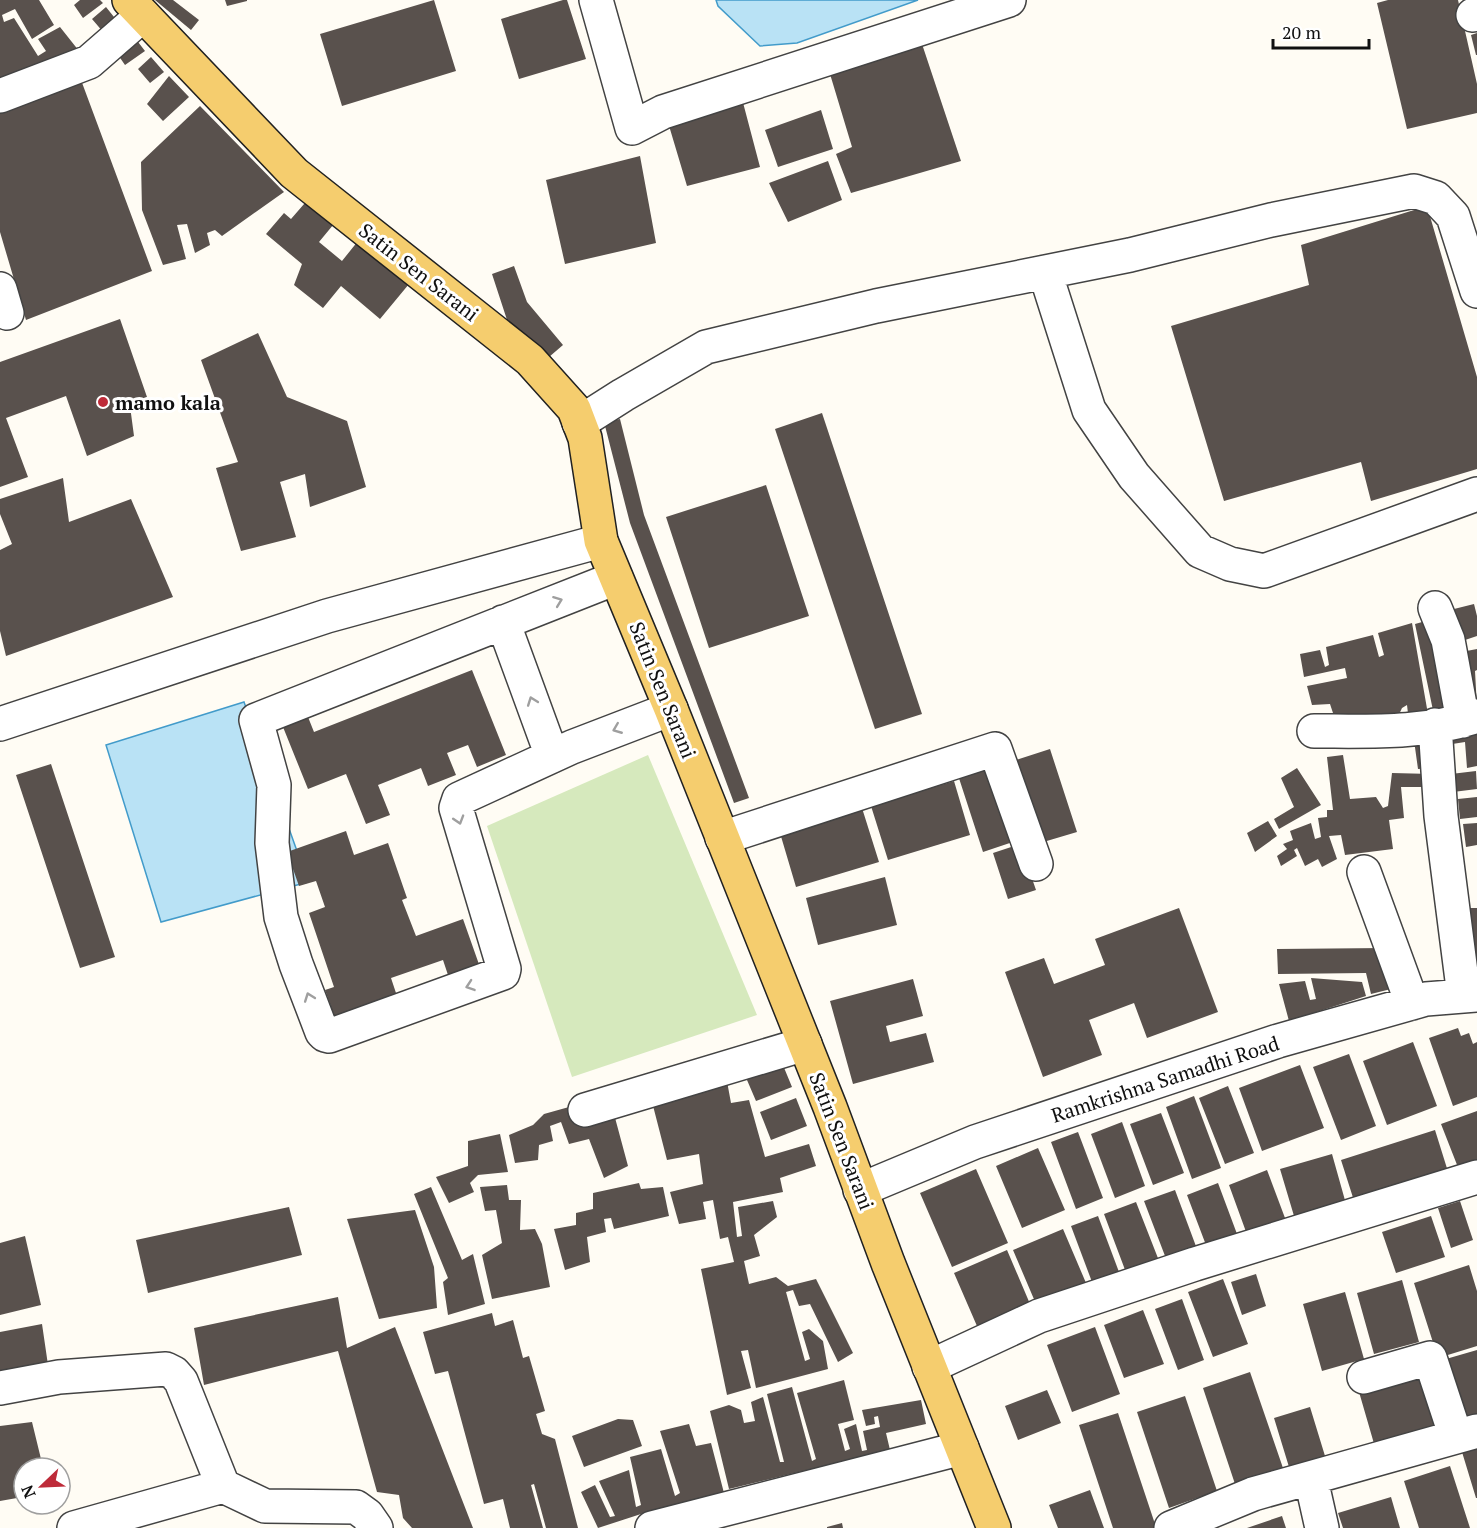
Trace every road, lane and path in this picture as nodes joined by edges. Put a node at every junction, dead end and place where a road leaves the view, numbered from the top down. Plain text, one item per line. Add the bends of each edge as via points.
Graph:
1 (596, 0) edge
2 (1009, 0) edge
3 (136, 8) edge
4 (0, 96) edge
5 (1045, 272) junction
6 (1477, 291) edge
7 (579, 423) junction
8 (1477, 494) edge
9 (601, 541) junction
10 (616, 578) junction
11 (1435, 608) dead end
12 (503, 622) junction
13 (671, 709) junction
14 (1458, 721) edge
15 (0, 724) edge
16 (1314, 731) dead end
17 (552, 756) junction
18 (722, 838) junction
19 (1036, 864) dead end
20 (1364, 872) dead end
21 (1470, 995) edge
22 (1412, 1003) junction
23 (805, 1044) junction
24 (585, 1110) dead end
25 (1477, 1177) edge
26 (861, 1190) junction
27 (929, 1367) junction
28 (1364, 1377) dead end
29 (0, 1388) edge
30 (1466, 1434) edge
31 (962, 1448) junction
32 (1311, 1479) junction
33 (223, 1486) junction
34 (74, 1528) edge
35 (376, 1528) edge
36 (652, 1528) edge
37 (994, 1528) edge
38 (1171, 1528) edge
39 (1322, 1528) edge

1 - 2 street via 632,128 663,112
3 - 4 street via 89,62
3 - 7 main road, Satin Sen Sarani via 294,173 530,360 574,409
5 - 6 street via 1414,191 1436,198 1453,216
5 - 7 street via 876,306 706,347
5 - 8 street via 1089,410 1134,476 1200,551 1230,564 1264,571
7 - 9 main road, Satin Sen Sarani via 585,438
9 - 10 main road, Satin Sen Sarani
9 - 15 street via 327,616
12 -> 10 street
10 - 13 main road, Satin Sen Sarani
11 - 14 street via 1448,640
17 -> 12 street
17 -> 12 street via 457,802 503,974 325,1035 281,917 272,843 274,785 256,720
13 -> 17 street
13 - 18 main road, Satin Sen Sarani
14 - 16 street via 1398,731
14 - 21 street via 1442,816
18 - 19 street via 994,749
18 - 23 main road, Satin Sen Sarani
20 - 22 street
21 - 22 street, Ramkrishna Samadhi Road
22 - 26 street, Ramkrishna Samadhi Road via 1278,1041 975,1142
23 - 24 street
23 - 26 main road, Satin Sen Sarani
25 - 27 street via 1039,1316
26 - 27 main road, Satin Sen Sarani
27 - 31 main road, Satin Sen Sarani
28 - 30 street via 1430,1358
29 - 33 street via 58,1377 166,1369 181,1381
30 - 32 street
31 - 36 street
31 - 37 main road, Satin Sen Sarani
32 - 38 street via 1253,1494
32 - 39 street
33 - 34 street
33 - 35 street via 265,1506 356,1507 368,1515

